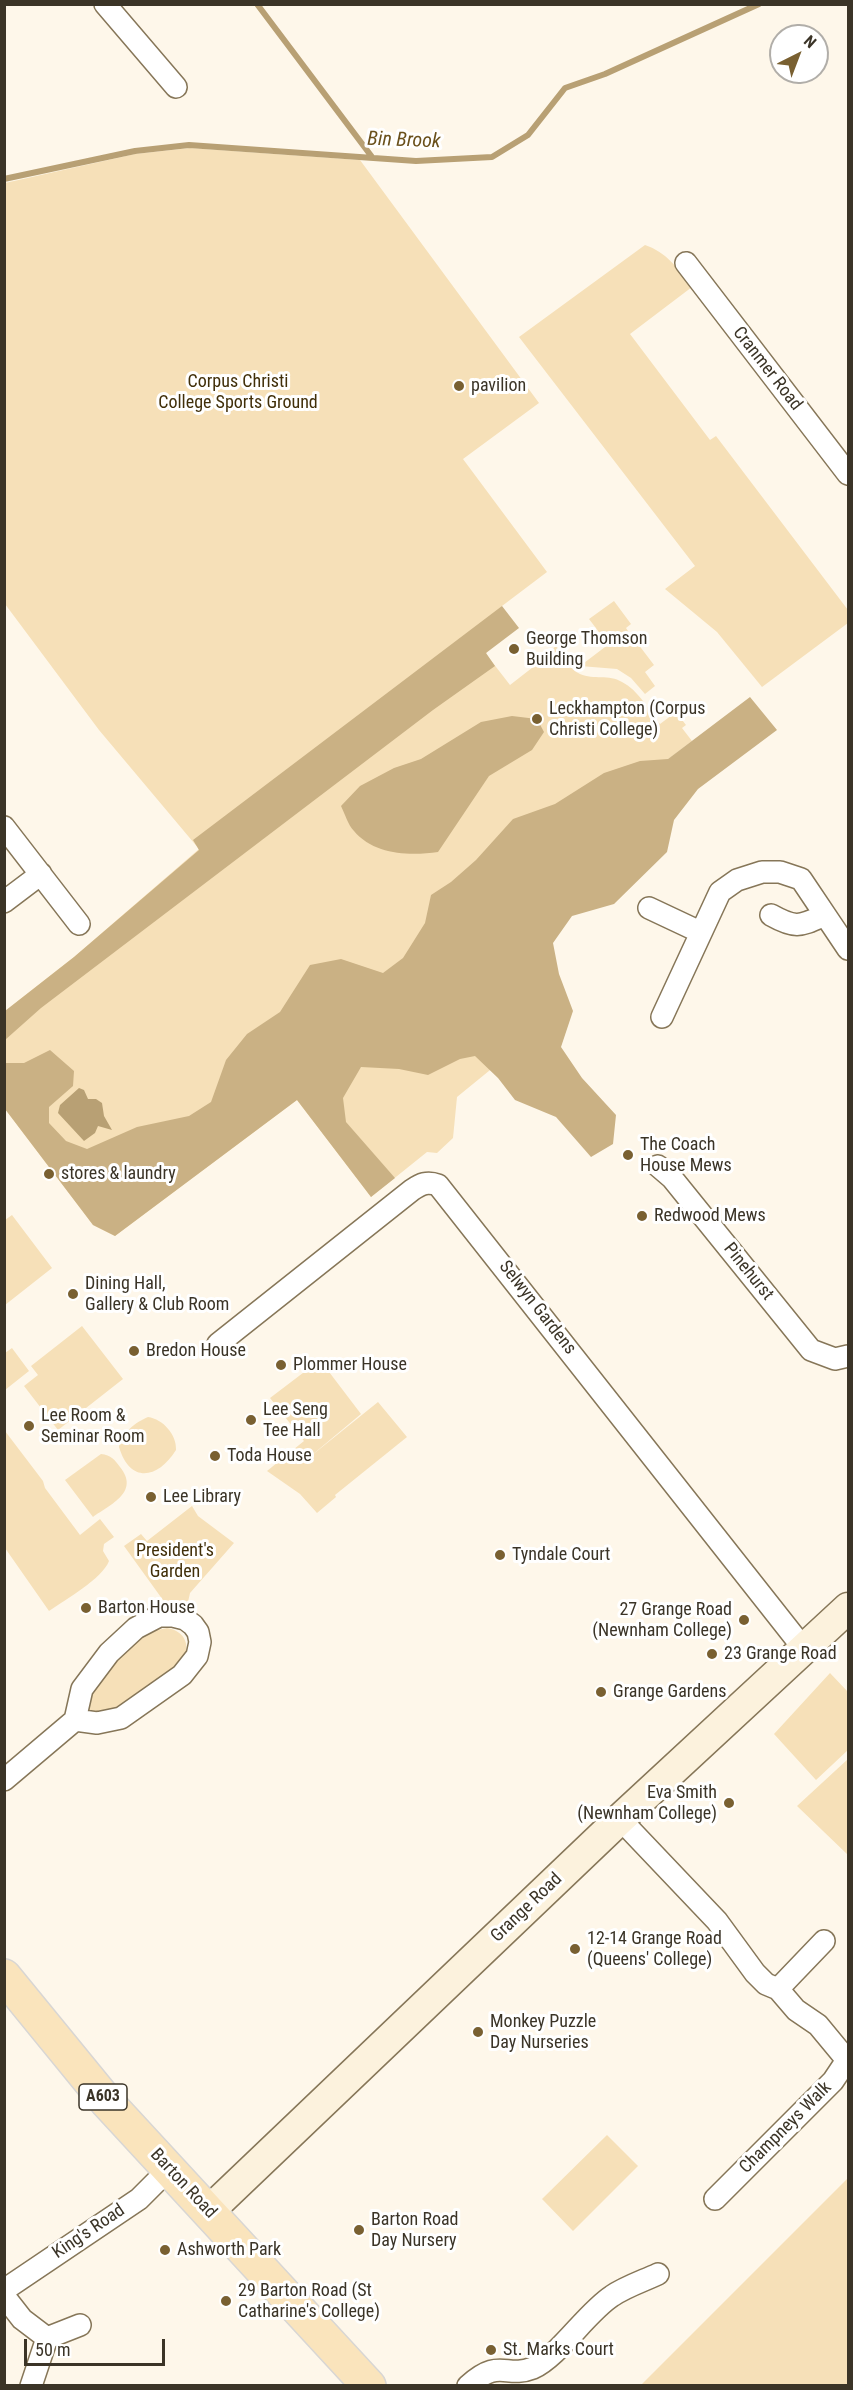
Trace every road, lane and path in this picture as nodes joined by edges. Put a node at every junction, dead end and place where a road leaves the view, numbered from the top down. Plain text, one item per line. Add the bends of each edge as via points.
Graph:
1 (105, 4) edge
2 (176, 87) dead end
3 (686, 263) dead end
4 (849, 474) edge
5 (4, 827) edge
6 (41, 874) junction
7 (4, 902) edge
8 (649, 908) dead end
9 (771, 915) dead end
10 (825, 915) junction
11 (79, 924) dead end
12 (700, 932) junction
13 (849, 949) edge
14 (662, 1017) dead end
15 (658, 1166) dead end
16 (218, 1344) dead end
17 (849, 1356) edge
18 (849, 1608) edge
19 (804, 1649) junction
20 (75, 1720) junction
21 (4, 1780) edge
22 (620, 1819) junction
23 (824, 1941) dead end
24 (4, 1976) edge
25 (777, 1989) junction
26 (848, 2060) edge
27 (168, 2170) junction
28 (715, 2199) dead end
29 (208, 2212) junction
30 (658, 2274) dead end
31 (4, 2290) edge
32 (4, 2296) edge
33 (80, 2325) dead end
34 (47, 2338) junction
35 (31, 2385) edge
36 (369, 2385) edge
37 (468, 2385) edge

1 - 2 street
3 - 4 street, Cranmer Road
5 - 6 street
6 - 7 street
6 - 11 street
8 - 12 street
9 - 10 street via 790,926
10 - 12 street via 801,879 762,872 737,880 720,892
10 - 13 street
12 - 14 street
15 - 17 street, Pinehurst via 672,1178 811,1350 835,1359
16 - 19 street, Selwyn Gardens via 412,1190 430,1182 438,1185
18 - 19 street, Grange Road
19 - 22 street, Grange Road
20 - 20 street via 82,1689 109,1653 136,1628 159,1616 185,1619 193,1625 200,1642 197,1656 182,1675 121,1718 98,1723
20 - 21 street
22 - 25 street, Champneys Walk via 717,1921 755,1973
22 - 29 street, Grange Road
23 - 25 street
24 - 27 main road, Barton Road / A603
25 - 26 street, Champneys Walk via 796,2010 818,2025
26 - 28 street, Champneys Walk via 833,2081
27 - 29 main road, Barton Road / A603
27 - 31 street, King's Road via 139,2199
29 - 36 main road, Barton Road / A603
30 - 37 street via 611,2296 540,2364 521,2371 486,2371
32 - 34 street via 22,2319
33 - 34 street
34 - 35 street

